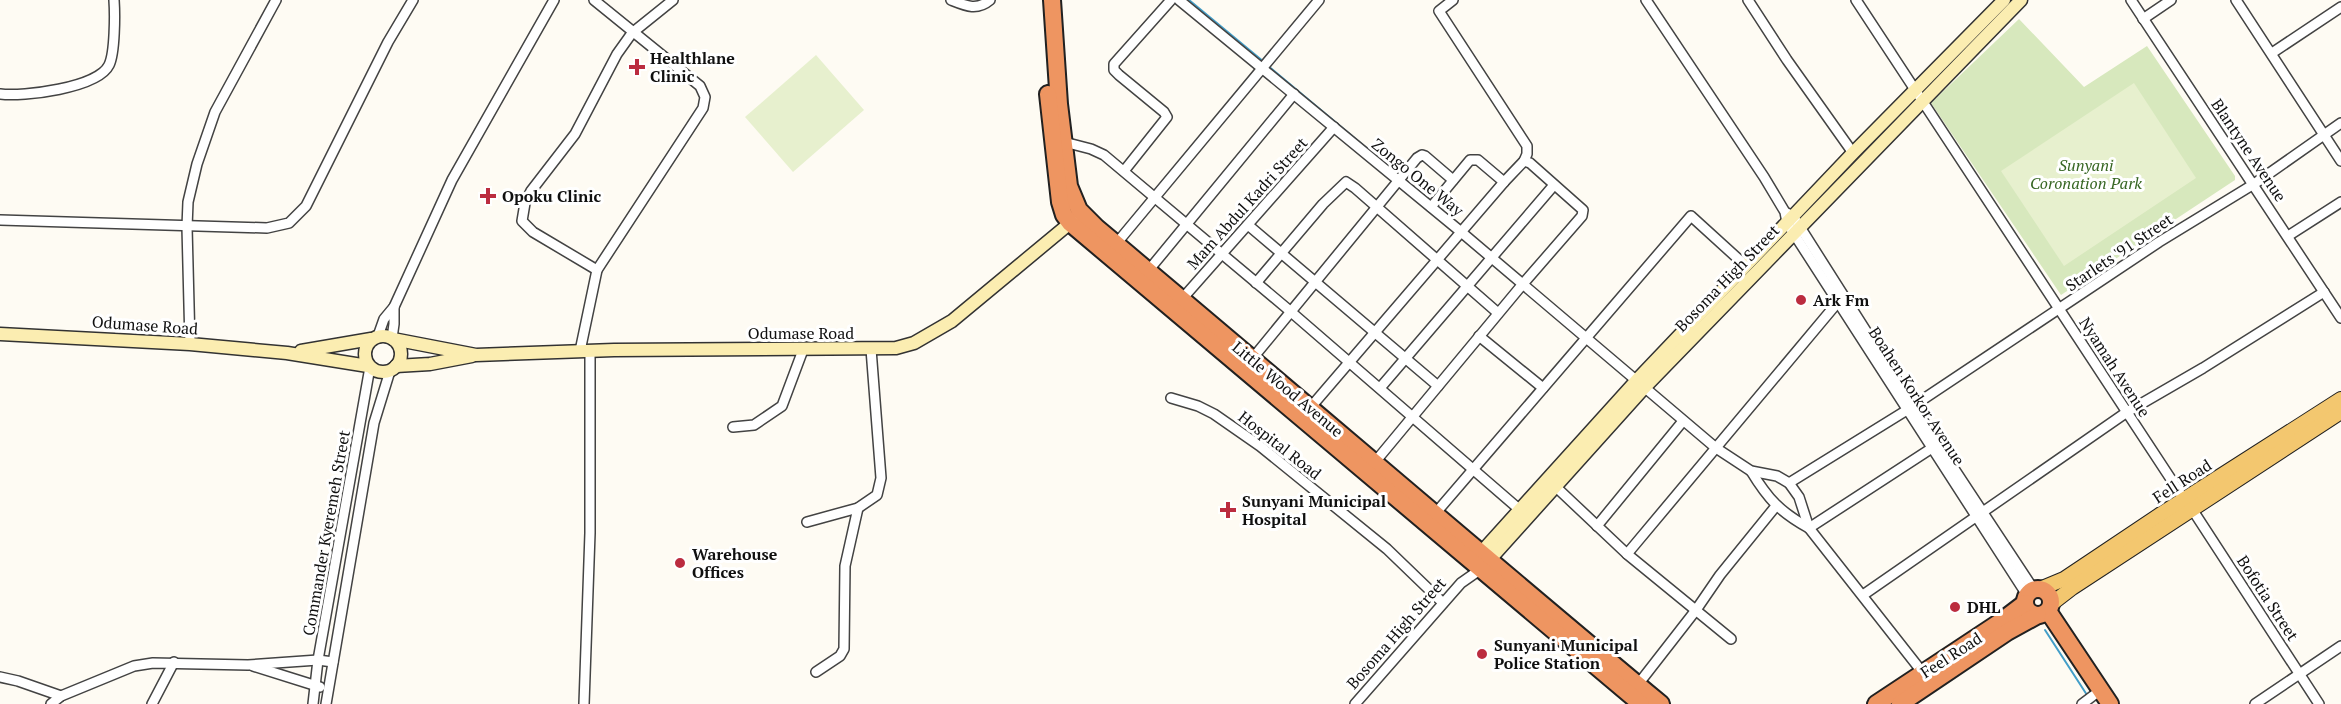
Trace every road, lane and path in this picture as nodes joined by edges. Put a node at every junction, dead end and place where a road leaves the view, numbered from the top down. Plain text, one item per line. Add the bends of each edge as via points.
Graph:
1 (114, 0) edge
2 (276, 0) edge
3 (413, 0) edge
4 (554, 0) edge
5 (594, 0) edge
6 (673, 0) edge
7 (951, 0) edge
8 (990, 0) edge
9 (1041, 0) edge
10 (1052, 0) edge
11 (1171, 0) edge
12 (1179, 0) edge
13 (1319, 0) edge
14 (1453, 0) edge
15 (1646, 0) edge
16 (1748, 0) edge
17 (1856, 0) edge
18 (2004, 0) edge
19 (2021, 0) edge
20 (2131, 0) edge
21 (2171, 0) edge
22 (2236, 0) edge
23 (2341, 8) edge
24 (2143, 19) junction
25 (632, 33) junction
26 (2272, 53) junction
27 (1263, 68) junction
28 (1915, 90) junction
29 (0, 94) edge
30 (1294, 94) junction
31 (1922, 101) junction
32 (2341, 123) edge
33 (1334, 127) junction
34 (2323, 135) junction
35 (1064, 142) junction
36 (1852, 153) junction
37 (1524, 161) junction
38 (2341, 161) edge
39 (1124, 171) junction
40 (1453, 180) junction
41 (1399, 181) junction
42 (1504, 182) junction
43 (2254, 184) junction
44 (1554, 185) junction
45 (1155, 199) junction
46 (2341, 202) edge
47 (1431, 207) junction
48 (1377, 208) junction
49 (1076, 218) junction
50 (0, 220) edge
51 (1792, 222) junction
52 (1187, 225) junction
53 (1248, 225) junction
54 (187, 227) junction
55 (1460, 231) junction
56 (2288, 236) junction
57 (1116, 244) junction
58 (1222, 254) junction
59 (1281, 254) junction
60 (1436, 258) junction
61 (1491, 258) junction
62 (1746, 266) junction
63 (597, 270) junction
64 (1148, 271) junction
65 (1257, 283) junction
66 (1314, 283) junction
67 (1522, 285) junction
68 (1468, 287) junction
69 (2324, 292) junction
70 (1182, 299) junction
71 (1838, 302) junction
72 (393, 307) junction
73 (2060, 310) junction
74 (1290, 311) junction
75 (1498, 313) junction
76 (2341, 318) edge
77 (1375, 333) junction
78 (0, 334) edge
79 (1479, 336) junction
80 (374, 338) junction
81 (392, 338) junction
82 (1585, 338) junction
83 (190, 344) junction
84 (803, 350) junction
85 (871, 350) junction
86 (585, 351) junction
87 (287, 353) junction
88 (476, 355) junction
89 (1252, 358) junction
90 (1406, 359) junction
91 (1350, 362) junction
92 (369, 366) junction
93 (393, 368) junction
94 (1640, 385) junction
95 (1438, 386) junction
96 (1380, 388) junction
97 (1543, 388) junction
98 (1171, 399) dead end
99 (2341, 399) edge
100 (1310, 408) junction
101 (1910, 408) junction
102 (2127, 412) junction
103 (2341, 412) edge
104 (1413, 416) junction
105 (1683, 421) junction
106 (733, 427) dead end
107 (1333, 437) junction
108 (1932, 447) junction
109 (1716, 448) junction
110 (1355, 455) junction
111 (1375, 462) junction
112 (1474, 470) junction
113 (1751, 471) junction
114 (1789, 483) junction
115 (1556, 487) junction
116 (2188, 504) junction
117 (1776, 506) junction
118 (858, 508) junction
119 (1520, 510) junction
120 (1980, 514) junction
121 (1434, 515) junction
122 (807, 522) dead end
123 (1597, 526) junction
124 (1809, 528) junction
125 (1627, 554) junction
126 (1481, 560) junction
127 (2032, 594) junction
128 (1863, 595) junction
129 (1443, 603) junction
130 (1696, 610) junction
131 (2044, 611) junction
132 (1731, 639) dead end
133 (2341, 646) edge
134 (318, 660) junction
135 (174, 662) junction
136 (333, 662) junction
137 (248, 665) junction
138 (816, 672) dead end
139 (1923, 673) junction
140 (2300, 674) junction
141 (0, 678) edge
142 (315, 686) junction
143 (328, 688) junction
144 (1636, 694) edge
145 (61, 696) junction
146 (2092, 701) edge
147 (51, 704) edge
148 (152, 704) edge
149 (313, 704) edge
150 (326, 704) edge
151 (584, 704) edge
152 (1355, 704) edge
153 (1661, 704) edge
154 (1876, 704) edge
155 (1900, 704) edge
156 (2110, 704) edge
157 (2255, 704) edge
158 (2319, 704) edge

1 - 29 street via 109,65 98,77 48,91
2 - 54 street via 215,112 197,164
3 - 54 street via 306,206 289,223 267,228
4 - 72 street via 452,180
5 - 25 street
6 - 25 street
7 - 8 street via 978,7
9 - 49 highway, Little Wood Avenue via 1060,202 1064,215
10 - 35 highway, Little Wood Avenue
11 - 39 street via 1114,64 1114,70 1167,117
12 - 27 street, Zongo One Way
13 - 27 street
14 - 37 street via 1439,11 1527,146
15 - 51 street, Boahen Korkor Avenue
16 - 36 street
17 - 28 street, Nyamah Avenue
18 - 28 street, Bosoma High Street
19 - 31 street, Bosoma High Street
20 - 24 street, Blantyne Avenue
21 - 24 street
22 - 26 street
23 - 26 street
24 - 43 street, Blantyne Avenue
25 - 63 street via 700,86 705,97 703,108
25 - 63 street via 603,77 575,134 531,191 521,214 522,221 533,232
26 - 34 street
27 - 30 street, Zongo One Way
27 - 45 street
28 - 31 street, Nyamah Avenue
28 - 36 street, Bosoma High Street
30 - 33 street, Zongo One Way
30 - 52 street
31 - 51 street, Bosoma High Street
31 - 73 street, Nyamah Avenue
32 - 34 street, Starlets '91 Street
33 - 41 street, Zongo One Way
33 - 53 street, Mam Abdul Kadri Street
34 - 38 street
34 - 43 street, Starlets '91 Street
35 - 39 street via 1104,155
35 - 49 highway, Little Wood Avenue
36 - 51 street, Bosoma High Street
37 - 42 street
37 - 44 street
39 - 45 street
40 - 41 street via 1422,155
40 - 42 street via 1474,159
40 - 47 street
41 - 47 street, Zongo One Way
41 - 48 street
42 - 55 street
43 - 56 street, Blantyne Avenue
43 - 73 street, Starlets '91 Street via 2159,242
44 - 61 street
44 - 67 street via 1583,210 1582,216
45 - 52 street
45 - 57 street
46 - 56 street
47 - 55 street, Zongo One Way
48 - 59 street via 1346,182
48 - 60 street
48 - 66 street
49 - 57 highway, Little Wood Avenue
49 - 85 street, Odumase Road via 977,302 933,333 896,348
49 - 107 highway, Little Wood Avenue
50 - 54 street
51 - 62 street, Bosoma High Street
51 - 71 street, Boahen Korkor Avenue
51 - 94 street, Bosoma High Street
51 - 101 street, Boahen Korkor Avenue
52 - 58 street
52 - 64 street
53 - 58 street, Mam Abdul Kadri Street
53 - 59 street
54 - 83 street
55 - 60 street
55 - 61 street, Zongo One Way
56 - 69 street, Blantyne Avenue
57 - 64 highway, Little Wood Avenue
58 - 65 street
58 - 70 street, Mam Abdul Kadri Street
59 - 65 street
59 - 66 street
60 - 68 street
60 - 77 street
61 - 67 street, Zongo One Way
61 - 68 street
62 - 82 street via 1691,216
62 - 94 street, Bosoma High Street
63 - 86 street
64 - 70 highway, Little Wood Avenue
65 - 74 street
66 - 74 street
66 - 77 street
67 - 75 street
67 - 82 street, Zongo One Way
68 - 75 street
68 - 90 street
69 - 76 street, Blantyne Avenue
69 - 102 street
70 - 89 highway, Little Wood Avenue
71 - 101 street, Boahen Korkor Avenue
71 - 109 street
72 - 80 street
72 - 81 street
73 - 101 street, Starlets '91 Street
73 - 102 street, Nyamah Avenue
74 - 89 street
74 - 91 street
75 - 79 street
77 - 90 street
77 - 91 street
78 - 83 street, Odumase Road
79 - 95 street
79 - 97 street
80 - 81 street
80 - 87 street, Odumase Road
80 - 92 street via 364,352
81 - 88 street, Odumase Road
81 - 93 street via 401,355
82 - 94 street, Zongo One Way
82 - 97 street
83 - 87 street, Odumase Road
84 - 85 street, Odumase Road
84 - 86 street, Odumase Road
84 - 106 street via 782,406 754,425
85 - 118 street via 881,478 876,495
86 - 88 street, Odumase Road
86 - 151 street via 590,533
87 - 92 street, Odumase Road
88 - 93 street, Odumase Road
89 - 100 highway, Little Wood Avenue
90 - 95 street
90 - 96 street
91 - 96 street
91 - 100 street
92 - 93 street via 380,372
92 - 134 street, Commander Kyeremeh Street
93 - 136 street, Commander Kyeremeh Street via 374,423
94 - 105 street, Zongo One Way
94 - 115 street, Bosoma High Street
94 - 119 street, Bosoma High Street
95 - 104 street
96 - 104 street
97 - 112 street
98 - 129 street, Hospital Road via 1214,414 1260,446 1387,549
99 - 116 main road, Fell Road
100 - 107 highway, Little Wood Avenue
101 - 108 street, Boahen Korkor Avenue
101 - 114 street, Starlets '91 Street
101 - 120 street, Boahen Korkor Avenue
102 - 116 street, Nyamah Avenue
102 - 120 street
103 - 116 main road, Fell Road
104 - 111 street
104 - 112 street
105 - 109 street, Zongo One Way
105 - 123 street
107 - 110 highway, Little Wood Avenue
108 - 120 street, Boahen Korkor Avenue
108 - 124 street
109 - 113 street, Zongo One Way
109 - 125 street
110 - 111 highway, Little Wood Avenue
110 - 126 highway, Little Wood Avenue
111 - 121 highway, Little Wood Avenue
112 - 119 street
112 - 121 street
113 - 114 street via 1777,476
113 - 117 street
114 - 124 street via 1799,497
115 - 123 street
115 - 126 street, Bosoma High Street
116 - 127 main road, Fell Road
116 - 131 main road, Fell Road
116 - 140 street, Bofotia Street
117 - 124 street
117 - 130 street
118 - 122 street
118 - 138 street via 845,566 844,649
119 - 126 street, Bosoma High Street
120 - 127 street, Boahen Korkor Avenue
120 - 128 street
121 - 126 highway, Little Wood Avenue
123 - 125 street
124 - 128 street
125 - 130 street
126 - 129 street, Bosoma High Street
126 - 144 highway, Little Wood Avenue
127 - 131 highway via 2050,597
127 - 131 highway via 2027,610
127 - 139 highway, Feel Road via 2000,622
128 - 139 street
129 - 152 street, Bosoma High Street
130 - 132 street
130 - 144 street
131 - 146 highway
131 - 155 highway, Feel Road
131 - 156 highway
133 - 140 street
134 - 136 street
134 - 137 street
134 - 142 street, Commander Kyeremeh Street
135 - 137 street
135 - 145 street via 134,666
135 - 148 street
136 - 143 street, Commander Kyeremeh Street
137 - 142 street
139 - 154 highway, Feel Road
140 - 157 street
140 - 158 street, Bofotia Street
141 - 145 street
142 - 143 street
142 - 149 street, Commander Kyeremeh Street
143 - 150 street, Commander Kyeremeh Street
144 - 153 highway, Little Wood Avenue
145 - 147 street

